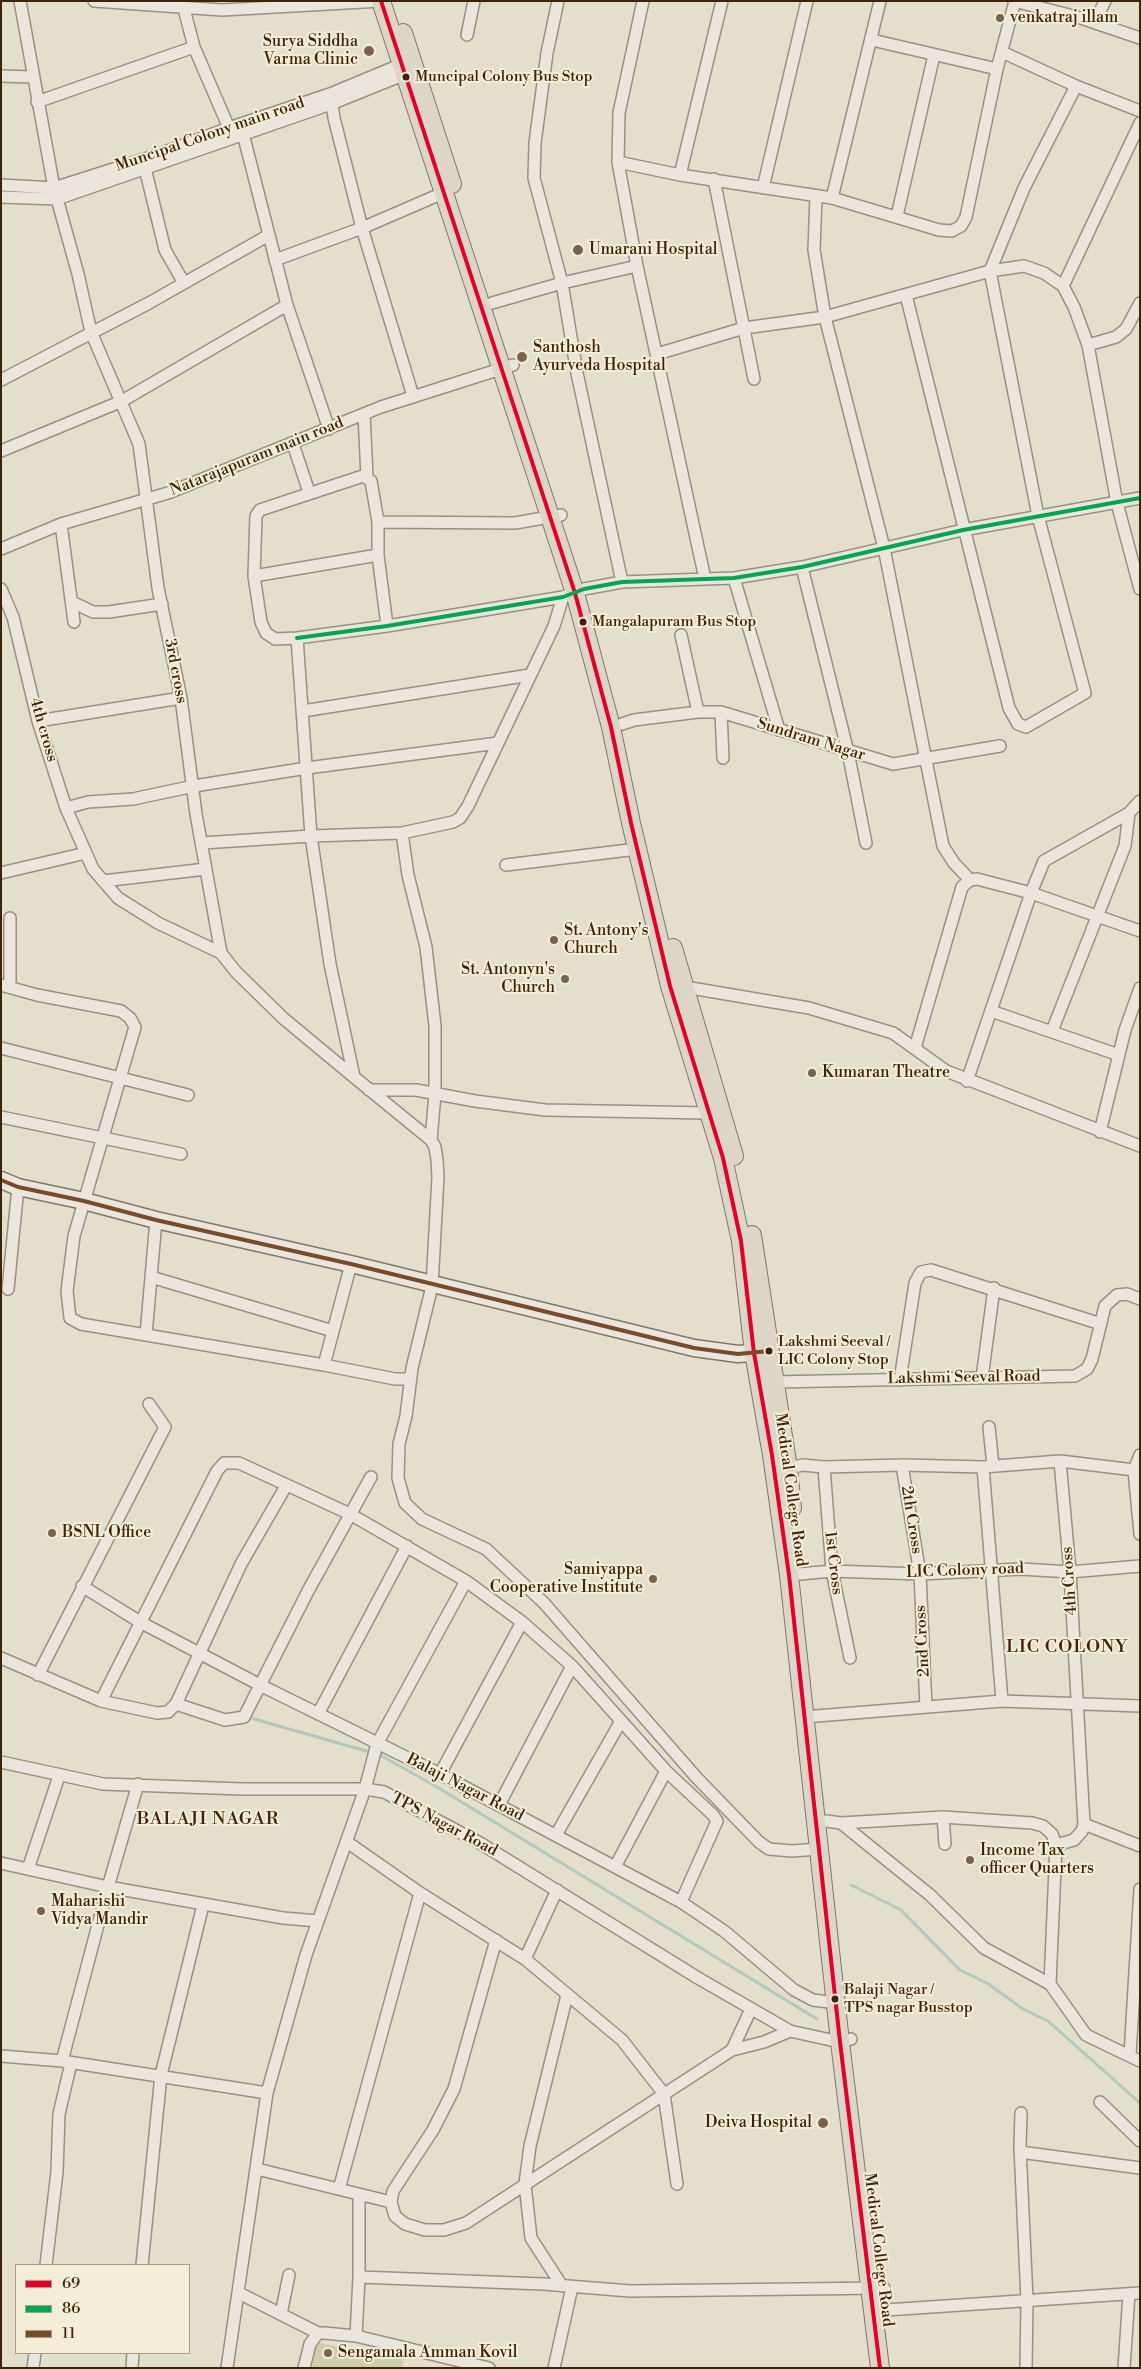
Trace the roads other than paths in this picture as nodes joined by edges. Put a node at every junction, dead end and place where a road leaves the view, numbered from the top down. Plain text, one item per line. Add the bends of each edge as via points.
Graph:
1 (20, 1) edge
2 (94, 1) edge
3 (381, 1) edge
4 (392, 1) edge
5 (474, 1) edge
6 (558, 1) edge
7 (643, 1) edge
8 (722, 1) edge
9 (807, 1) edge
10 (880, 1) edge
11 (1015, 1) edge
12 (1105, 1) edge
13 (182, 4) edge
14 (1055, 6) edge
15 (1095, 22) junction
16 (467, 35) dead end
17 (1140, 38) edge
18 (872, 40) junction
19 (194, 47) junction
20 (1002, 52) junction
21 (934, 55) junction
22 (405, 67) junction
23 (997, 69) junction
24 (1, 76) edge
25 (33, 77) junction
26 (1076, 86) junction
27 (331, 99) junction
28 (37, 102) junction
29 (1140, 111) edge
30 (1140, 123) edge
31 (229, 128) junction
32 (242, 128) junction
33 (618, 162) junction
34 (144, 165) junction
35 (680, 175) junction
36 (714, 179) junction
37 (1, 185) edge
38 (763, 188) junction
39 (55, 193) junction
40 (443, 193) junction
41 (816, 196) junction
42 (1, 197) edge
43 (832, 198) junction
44 (897, 216) junction
45 (362, 228) junction
46 (269, 235) junction
47 (276, 260) junction
48 (637, 266) junction
49 (990, 271) junction
50 (184, 283) junction
51 (562, 283) junction
52 (1064, 286) junction
53 (906, 295) junction
54 (492, 303) junction
55 (1140, 303) edge
56 (287, 305) junction
57 (825, 317) junction
58 (744, 328) junction
59 (92, 332) junction
60 (1088, 345) junction
61 (657, 354) junction
62 (507, 367) junction
63 (754, 379) dead end
64 (1, 380) edge
65 (413, 396) junction
66 (122, 401) junction
67 (364, 414) junction
68 (329, 428) junction
69 (293, 444) junction
70 (1, 451) edge
71 (368, 477) junction
72 (308, 492) junction
73 (1140, 498) edge
74 (146, 500) junction
75 (1117, 503) junction
76 (555, 516) junction
77 (1038, 516) junction
78 (378, 522) junction
79 (61, 524) junction
80 (963, 530) junction
81 (884, 548) junction
82 (1, 549) edge
83 (378, 555) junction
84 (802, 567) junction
85 (254, 576) junction
86 (734, 578) junction
87 (705, 579) junction
88 (622, 582) junction
89 (1, 589) edge
90 (1140, 589) edge
91 (574, 593) junction
92 (72, 602) junction
93 (162, 604) junction
94 (74, 622) dead end
95 (387, 626) junction
96 (680, 635) dead end
97 (297, 638) junction
98 (530, 675) junction
99 (181, 698) junction
100 (303, 711) junction
101 (698, 712) junction
102 (720, 712) junction
103 (38, 721) junction
104 (622, 724) junction
105 (779, 730) junction
106 (498, 743) junction
107 (1000, 746) dead end
108 (848, 752) junction
109 (723, 758) dead end
110 (926, 758) junction
111 (307, 768) junction
112 (194, 786) junction
113 (1140, 801) edge
114 (66, 808) junction
115 (1129, 813) junction
116 (402, 833) junction
117 (311, 836) junction
118 (202, 843) junction
119 (866, 843) dead end
120 (638, 849) junction
121 (86, 853) junction
122 (506, 865) dead end
123 (206, 869) junction
124 (1, 873) edge
125 (970, 880) junction
126 (103, 881) junction
127 (1031, 893) junction
128 (1099, 915) junction
129 (10, 918) dead end
130 (1140, 931) edge
131 (221, 954) junction
132 (6, 986) edge
133 (677, 986) junction
134 (1140, 988) edge
135 (991, 1011) junction
136 (1052, 1031) junction
137 (1, 1048) edge
138 (915, 1048) junction
139 (1119, 1055) junction
140 (121, 1077) junction
141 (354, 1077) junction
142 (967, 1081) junction
143 (369, 1090) junction
144 (435, 1094) junction
145 (188, 1096) dead end
146 (708, 1113) junction
147 (1, 1117) edge
148 (1100, 1132) junction
149 (104, 1138) junction
150 (431, 1140) junction
151 (1140, 1146) edge
152 (180, 1154) dead end
153 (1, 1180) edge
154 (18, 1187) junction
155 (84, 1201) junction
156 (156, 1220) junction
157 (747, 1240) junction
158 (351, 1264) junction
159 (150, 1277) junction
160 (432, 1286) junction
161 (994, 1288) junction
162 (8, 1289) dead end
163 (1140, 1299) edge
164 (1101, 1324) junction
165 (333, 1331) junction
166 (146, 1335) junction
167 (762, 1352) junction
168 (324, 1365) junction
169 (982, 1378) junction
170 (411, 1379) junction
171 (900, 1380) junction
172 (774, 1382) junction
173 (149, 1404) dead end
174 (989, 1427) dead end
175 (1140, 1455) edge
176 (1060, 1461) junction
177 (902, 1465) junction
178 (824, 1467) junction
179 (988, 1467) junction
180 (788, 1468) junction
181 (1134, 1470) junction
182 (371, 1477) dead end
183 (286, 1486) junction
184 (350, 1514) junction
185 (1140, 1534) edge
186 (407, 1546) junction
187 (1140, 1566) edge
188 (832, 1571) junction
189 (994, 1571) junction
190 (1070, 1572) junction
191 (920, 1574) junction
192 (796, 1575) junction
193 (466, 1581) junction
194 (82, 1586) junction
195 (140, 1622) junction
196 (522, 1622) junction
197 (198, 1653) junction
198 (1, 1658) edge
199 (850, 1658) dead end
200 (572, 1666) junction
201 (38, 1675) junction
202 (260, 1685) junction
203 (101, 1701) junction
204 (1002, 1701) junction
205 (1077, 1702) junction
206 (176, 1704) junction
207 (1140, 1706) edge
208 (926, 1707) junction
209 (318, 1714) junction
210 (810, 1717) junction
211 (621, 1721) junction
212 (376, 1747) junction
213 (1, 1762) edge
214 (666, 1772) junction
215 (440, 1774) junction
216 (60, 1776) junction
217 (138, 1784) junction
218 (365, 1789) junction
219 (499, 1805) junction
220 (944, 1817) junction
221 (834, 1822) junction
222 (1084, 1824) junction
223 (556, 1835) junction
224 (346, 1842) junction
225 (945, 1844) dead end
226 (1056, 1845) junction
227 (1140, 1846) edge
228 (818, 1849) junction
229 (1, 1864) edge
230 (615, 1867) junction
231 (28, 1868) junction
232 (108, 1887) junction
233 (557, 1890) junction
234 (1140, 1890) edge
235 (420, 1893) junction
236 (681, 1902) junction
237 (203, 1905) junction
238 (318, 1921) junction
239 (496, 1940) junction
240 (525, 1959) junction
241 (1050, 1984) junction
242 (567, 1995) junction
243 (841, 2008) junction
244 (751, 2009) junction
245 (790, 2031) junction
246 (845, 2035) junction
247 (732, 2050) junction
248 (1, 2056) edge
249 (1135, 2058) edge
250 (67, 2062) junction
251 (161, 2075) junction
252 (267, 2093) junction
253 (664, 2094) junction
254 (1100, 2102) dead end
255 (1021, 2113) dead end
256 (1140, 2141) edge
257 (1020, 2152) junction
258 (1140, 2168) edge
259 (257, 2169) junction
260 (525, 2184) junction
261 (677, 2184) dead end
262 (339, 2189) junction
263 (359, 2195) junction
264 (391, 2202) junction
265 (46, 2264) edge
266 (142, 2264) edge
267 (289, 2275) dead end
268 (360, 2277) junction
269 (567, 2286) junction
270 (878, 2288) junction
271 (239, 2293) junction
272 (1135, 2294) edge
273 (1026, 2300) junction
274 (886, 2310) junction
275 (281, 2314) junction
276 (318, 2333) junction
277 (356, 2336) junction
278 (35, 2354) edge
279 (134, 2354) edge
280 (33, 2368) edge
281 (132, 2368) edge
282 (227, 2368) edge
283 (304, 2368) edge
284 (489, 2368) edge
285 (554, 2368) edge
286 (880, 2368) edge
287 (892, 2368) edge
288 (1026, 2368) edge
289 (1124, 2368) edge

1 - 25 street, 3rd cross
2 - 13 street
3 - 13 street via 222,10
3 - 22 main road, Medical College Road
4 - 22 main road, Medical College Road
5 - 16 street
6 - 51 street via 547,53 535,143 534,178
7 - 33 street via 619,113
8 - 35 street
9 - 38 street
10 - 18 street
11 - 14 street
11 - 20 street
12 - 15 street
13 - 19 street
14 - 15 street
15 - 17 street
18 - 21 street
18 - 43 street
19 - 28 street
19 - 31 street
20 - 23 street
20 - 26 street
21 - 23 street
21 - 44 street
22 - 27 street, Muncipal Colony main road
22 - 40 main road, Medical College Road
22 - 54 main road, Medical College Road
23 - 44 street via 966,217 961,226 952,231 939,230
24 - 25 street
25 - 28 street, 3rd cross
26 - 29 street
26 - 49 street via 1024,188
27 - 32 street, Muncipal Colony main road
27 - 45 street
28 - 39 street, 3rd cross
30 - 52 street
31 - 32 street, Muncipal Colony main road
31 - 34 street, Muncipal Colony main road
32 - 34 street
32 - 46 street
33 - 35 street
33 - 48 street
34 - 39 street, Muncipal Colony main road
34 - 50 street via 165,250
35 - 36 street
36 - 38 street
36 - 58 street
37 - 39 street, Muncipal Colony main road
38 - 41 street
39 - 42 street
39 - 59 street, 3rd cross
40 - 45 street
40 - 62 main road, Medical College Road
41 - 43 street
41 - 57 street via 814,250
43 - 44 street
45 - 47 street
45 - 65 street
46 - 47 street
46 - 50 street
47 - 56 street
48 - 51 street
48 - 61 street
49 - 52 street via 1024,266 1044,273
49 - 53 street
49 - 77 street
50 - 59 street
51 - 54 street
51 - 88 street via 577,372
52 - 60 street
53 - 57 street
53 - 80 street
54 - 62 main road, Medical College Road
55 - 60 street via 1126,329 1116,337
56 - 66 street
56 - 68 street
57 - 58 street
57 - 81 street
58 - 61 street
58 - 63 street
59 - 64 street
59 - 66 street, 3rd cross
60 - 75 street
61 - 87 street
62 - 65 street, Natarajapuram main road
62 - 76 main road, Medical College Road
65 - 67 street, Natarajapuram main road
66 - 70 street
66 - 74 street, 3rd cross via 139,444
67 - 68 street, Natarajapuram main road
67 - 71 street
68 - 69 street, Natarajapuram main road
69 - 72 street
69 - 74 street, Natarajapuram main road
71 - 72 street
71 - 78 street
72 - 85 street via 268,506 256,516
73 - 75 street
74 - 79 street, Natarajapuram main road
74 - 93 street, 3rd cross
75 - 77 street
75 - 90 street
76 - 78 street via 515,523
76 - 91 main road, Medical College Road
77 - 80 street
77 - 80 street via 1085,693 1026,727 1018,724 1009,708
78 - 83 street
79 - 82 street, Natarajapuram main road
79 - 92 street
80 - 81 street
81 - 84 street
81 - 110 street
83 - 85 street
83 - 95 street
84 - 86 street
84 - 108 street
85 - 97 street via 260,622 266,633 276,639
86 - 87 street
86 - 105 street
87 - 88 street
88 - 91 street
89 - 103 street, 4th cross via 17,631
91 - 95 street
91 - 98 street
91 - 104 main road, Medical College Road
91 - 120 main road, Medical College Road via 611,727
92 - 93 street via 93,612
92 - 94 street
93 - 99 street, 3rd cross
95 - 97 street
96 - 101 street
97 - 100 street
98 - 100 street
98 - 106 street
99 - 103 street
99 - 112 street, 3rd cross
100 - 111 street
101 - 102 street, Sundram Nagar
101 - 104 street, Sundram Nagar
102 - 105 street, Sundram Nagar
102 - 109 street
103 - 114 street, 4th cross
104 - 133 main road, Medical College Road
105 - 108 street, Sundram Nagar
106 - 111 street
106 - 116 street via 460,818
107 - 110 street, Sundram Nagar
108 - 110 street, Sundram Nagar via 893,764
108 - 119 street
110 - 125 street via 943,846
111 - 112 street
111 - 117 street
112 - 114 street
112 - 118 street, 3rd cross
113 - 115 street
114 - 121 street, 4th cross
115 - 127 street via 1044,861
115 - 128 street via 1125,846
116 - 117 street
116 - 144 street via 408,875 426,947 435,1026
117 - 118 street
117 - 141 street via 330,964
118 - 123 street, 3rd cross
120 - 122 street
120 - 133 main road, Medical College Road
121 - 124 street
121 - 126 street, 4th cross
123 - 126 street
123 - 131 street, 3rd cross
125 - 127 street via 977,878
125 - 138 street via 962,887
126 - 131 street, 4th cross via 118,898 158,923
127 - 128 street
127 - 135 street
128 - 130 street
128 - 136 street
129 - 132 street
131 - 141 street via 283,1018
132 - 140 street via 121,1012 130,1018 135,1027
133 - 138 street via 809,1008 893,1033
133 - 146 main road, Medical College Road
133 - 157 main road, Medical College Road via 734,1155
134 - 139 street
135 - 136 street
135 - 142 street
136 - 139 street
137 - 140 street
138 - 142 street via 946,1071
139 - 148 street
140 - 145 street
140 - 149 street
141 - 143 street
142 - 148 street
143 - 144 street via 416,1090
143 - 150 street
144 - 146 street via 546,1110
144 - 150 street
146 - 157 main road, Medical College Road
147 - 149 street
148 - 151 street
149 - 152 street
149 - 155 street
150 - 160 street via 435,1147 438,1177
153 - 154 street
154 - 155 street
154 - 162 street
155 - 156 street
155 - 166 street via 74,1236 67,1291 70,1318 81,1324
156 - 158 street
156 - 159 street
157 - 167 main road, Medical College Road
158 - 160 street
158 - 165 street
159 - 165 street
159 - 166 street
160 - 167 street via 694,1348 738,1354
160 - 170 street
161 - 164 street
161 - 169 street
161 - 171 street via 932,1270 921,1272 915,1283
163 - 164 street, Lakshmi Seeval Road via 1127,1294 1117,1295 1105,1306
164 - 169 street, Lakshmi Seeval Road via 1092,1359 1076,1376
165 - 168 street
166 - 168 street
167 - 172 main road, Medical College Road
167 - 192 main road, Medical College Road via 772,1455
168 - 170 street via 395,1379
169 - 171 street, Lakshmi Seeval Road
170 - 228 street via 399,1444 398,1478 404,1503 422,1519 486,1550 544,1603 696,1777 759,1842 769,1849
171 - 172 street, Lakshmi Seeval Road
172 - 180 main road, Medical College Road
173 - 194 street via 165,1427
174 - 179 street
175 - 181 street
176 - 179 street
176 - 181 street
176 - 190 street, 4th Cross
177 - 178 street
177 - 179 street
177 - 191 street, 2th Cross
178 - 180 street via 803,1465
178 - 188 street, 1st Cross
179 - 189 street
180 - 192 main road, Medical College Road
181 - 185 street
182 - 184 street
183 - 184 street
183 - 195 street via 240,1463 224,1463 209,1486
183 - 197 street via 241,1564
184 - 186 street
184 - 202 street
186 - 193 street
186 - 209 street
187 - 190 street, LIC Colony road
188 - 191 street, LIC Colony road
188 - 192 street, LIC Colony road
188 - 199 street, 1st Cross
189 - 190 street, LIC Colony road
189 - 191 street, LIC Colony road
189 - 204 street
190 - 205 street, 4th Cross
191 - 208 street, 2nd Cross
192 - 210 main road, Medical College Road
193 - 196 street
193 - 212 street
194 - 195 street, Balaji Nagar Road
194 - 201 street
195 - 197 street, Balaji Nagar Road
195 - 203 street
196 - 200 street
196 - 215 street
197 - 202 street, Balaji Nagar Road
197 - 206 street
198 - 201 street
200 - 211 street
200 - 219 street
201 - 203 street
202 - 206 street via 244,1717 225,1720
202 - 209 street, Balaji Nagar Road
203 - 206 street via 157,1713 168,1712
204 - 205 street
204 - 208 street
205 - 207 street
205 - 222 street, 4th Cross
208 - 210 street
209 - 212 street, Balaji Nagar Road
210 - 221 main road, Medical College Road
210 - 228 main road, Medical College Road
211 - 214 street
211 - 223 street
212 - 215 street, Balaji Nagar Road
212 - 218 street
213 - 216 street, TPS Nagar Road
214 - 230 street
214 - 236 street via 714,1815 717,1822
215 - 219 street, Balaji Nagar Road
216 - 217 street, TPS Nagar Road via 103,1784
216 - 231 street
217 - 218 street, TPS Nagar Road
217 - 232 street
218 - 224 street
218 - 233 street, TPS Nagar Road via 384,1792 480,1843
219 - 223 street, Balaji Nagar Road
220 - 221 street
220 - 225 street
220 - 226 street via 1043,1826 1052,1834
221 - 241 street via 930,1895 984,1948
221 - 243 main road, Medical College Road
222 - 226 street via 1074,1840
222 - 227 street
223 - 230 street, Balaji Nagar Road
224 - 235 street
224 - 238 street
226 - 241 street
228 - 243 main road, Medical College Road
229 - 231 street
230 - 236 street, Balaji Nagar Road
231 - 232 street
232 - 237 street
232 - 250 street
233 - 240 street
233 - 244 street, TPS Nagar Road
234 - 249 street
235 - 239 street
235 - 262 street
236 - 243 street, Balaji Nagar Road via 724,1931 794,1990 812,2000
237 - 238 street
237 - 251 street
238 - 252 street
239 - 240 street
239 - 264 street via 454,2089 433,2130 393,2190
240 - 242 street
241 - 249 street via 1086,2035
242 - 253 street via 622,2040
242 - 260 street via 530,2146
243 - 246 main road, Medical College Road
244 - 245 street, TPS Nagar Road
244 - 247 street
245 - 246 street, TPS Nagar Road
245 - 247 street
246 - 270 main road, Medical College Road
247 - 253 street
248 - 250 street
250 - 251 street
250 - 265 street via 59,2114 57,2172
251 - 252 street
251 - 266 street
252 - 259 street
253 - 260 street
253 - 261 street
254 - 256 street
255 - 257 street
257 - 258 street
257 - 273 street
259 - 262 street
259 - 271 street
260 - 264 street via 466,2223 444,2230 425,2230 405,2224 395,2216
260 - 269 street via 531,2238
262 - 263 street
263 - 264 street
263 - 268 street
267 - 275 street
268 - 269 street
268 - 277 street
269 - 270 street via 630,2291
269 - 285 street
270 - 274 main road, Medical College Road
270 - 286 main road, Medical College Road
271 - 275 street
271 - 282 street
272 - 273 street
272 - 289 street
273 - 274 street
273 - 288 street
274 - 287 main road, Medical College Road
275 - 276 street
276 - 277 street
276 - 283 street via 310,2344
277 - 284 street
278 - 280 street
279 - 281 street

